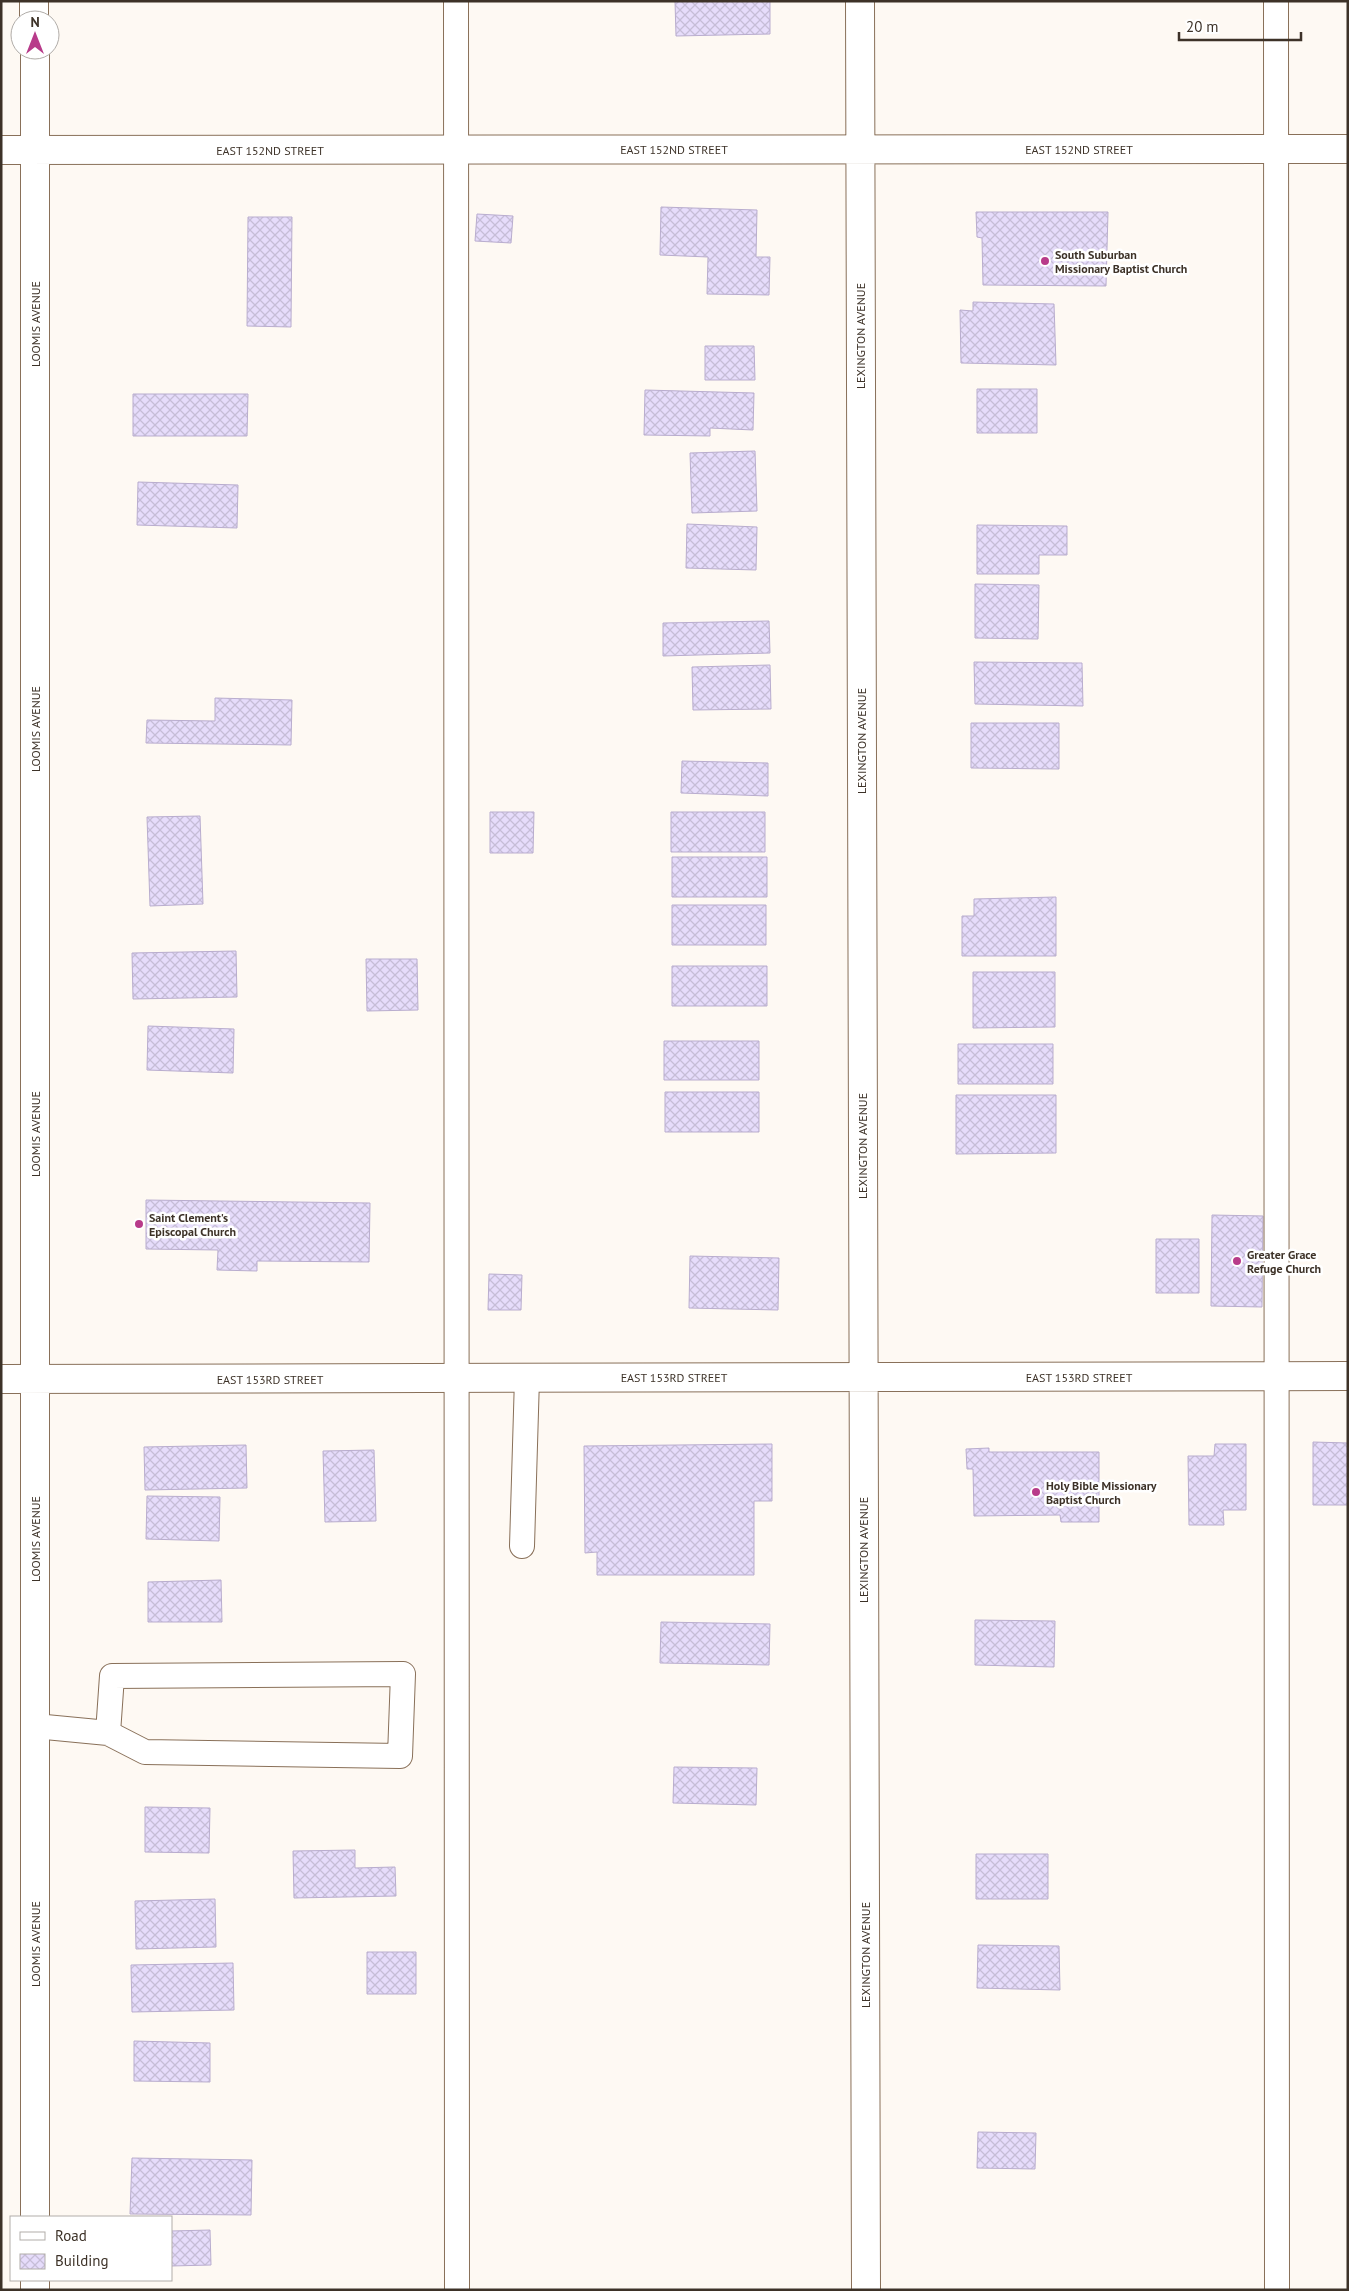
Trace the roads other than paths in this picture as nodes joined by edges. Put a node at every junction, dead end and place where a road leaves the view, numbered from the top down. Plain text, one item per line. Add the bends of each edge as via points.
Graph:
1 (456, 1) edge
2 (860, 1) edge
3 (1276, 1) edge
4 (34, 60) edge
5 (456, 149) junction
6 (859, 149) junction
7 (1276, 149) junction
8 (1348, 149) edge
9 (1, 150) edge
10 (34, 150) junction
11 (1277, 1376) junction
12 (1348, 1376) edge
13 (863, 1377) junction
14 (456, 1378) junction
15 (527, 1378) junction
16 (1, 1379) edge
17 (35, 1379) junction
18 (522, 1546) dead end
19 (35, 1726) junction
20 (108, 1732) junction
21 (36, 2216) edge
22 (456, 2290) edge
23 (866, 2290) edge
24 (1278, 2290) edge

1 - 5 lane
2 - 6 street, LEXINGTON AVENUE
3 - 7 lane
4 - 10 street, LOOMIS AVENUE
5 - 6 street, EAST 152ND STREET
5 - 10 street, EAST 152ND STREET
5 - 14 lane
6 - 7 street, EAST 152ND STREET
6 - 13 street, LEXINGTON AVENUE
7 - 8 street, EAST 152ND STREET
7 - 11 lane
9 - 10 street, EAST 152ND STREET
10 - 17 street, LOOMIS AVENUE
11 - 12 street, EAST 153RD STREET
11 - 13 street, EAST 153RD STREET
11 - 24 lane
13 - 15 street, EAST 153RD STREET
13 - 23 street, LEXINGTON AVENUE
14 - 15 street, EAST 153RD STREET
14 - 17 street, EAST 153RD STREET
14 - 22 lane
15 - 18 lane
16 - 17 street, EAST 153RD STREET
17 - 19 street, LOOMIS AVENUE
19 - 20 lane
19 - 21 street, LOOMIS AVENUE
20 - 20 lane via 145,1752 400,1756 403,1674 112,1676

